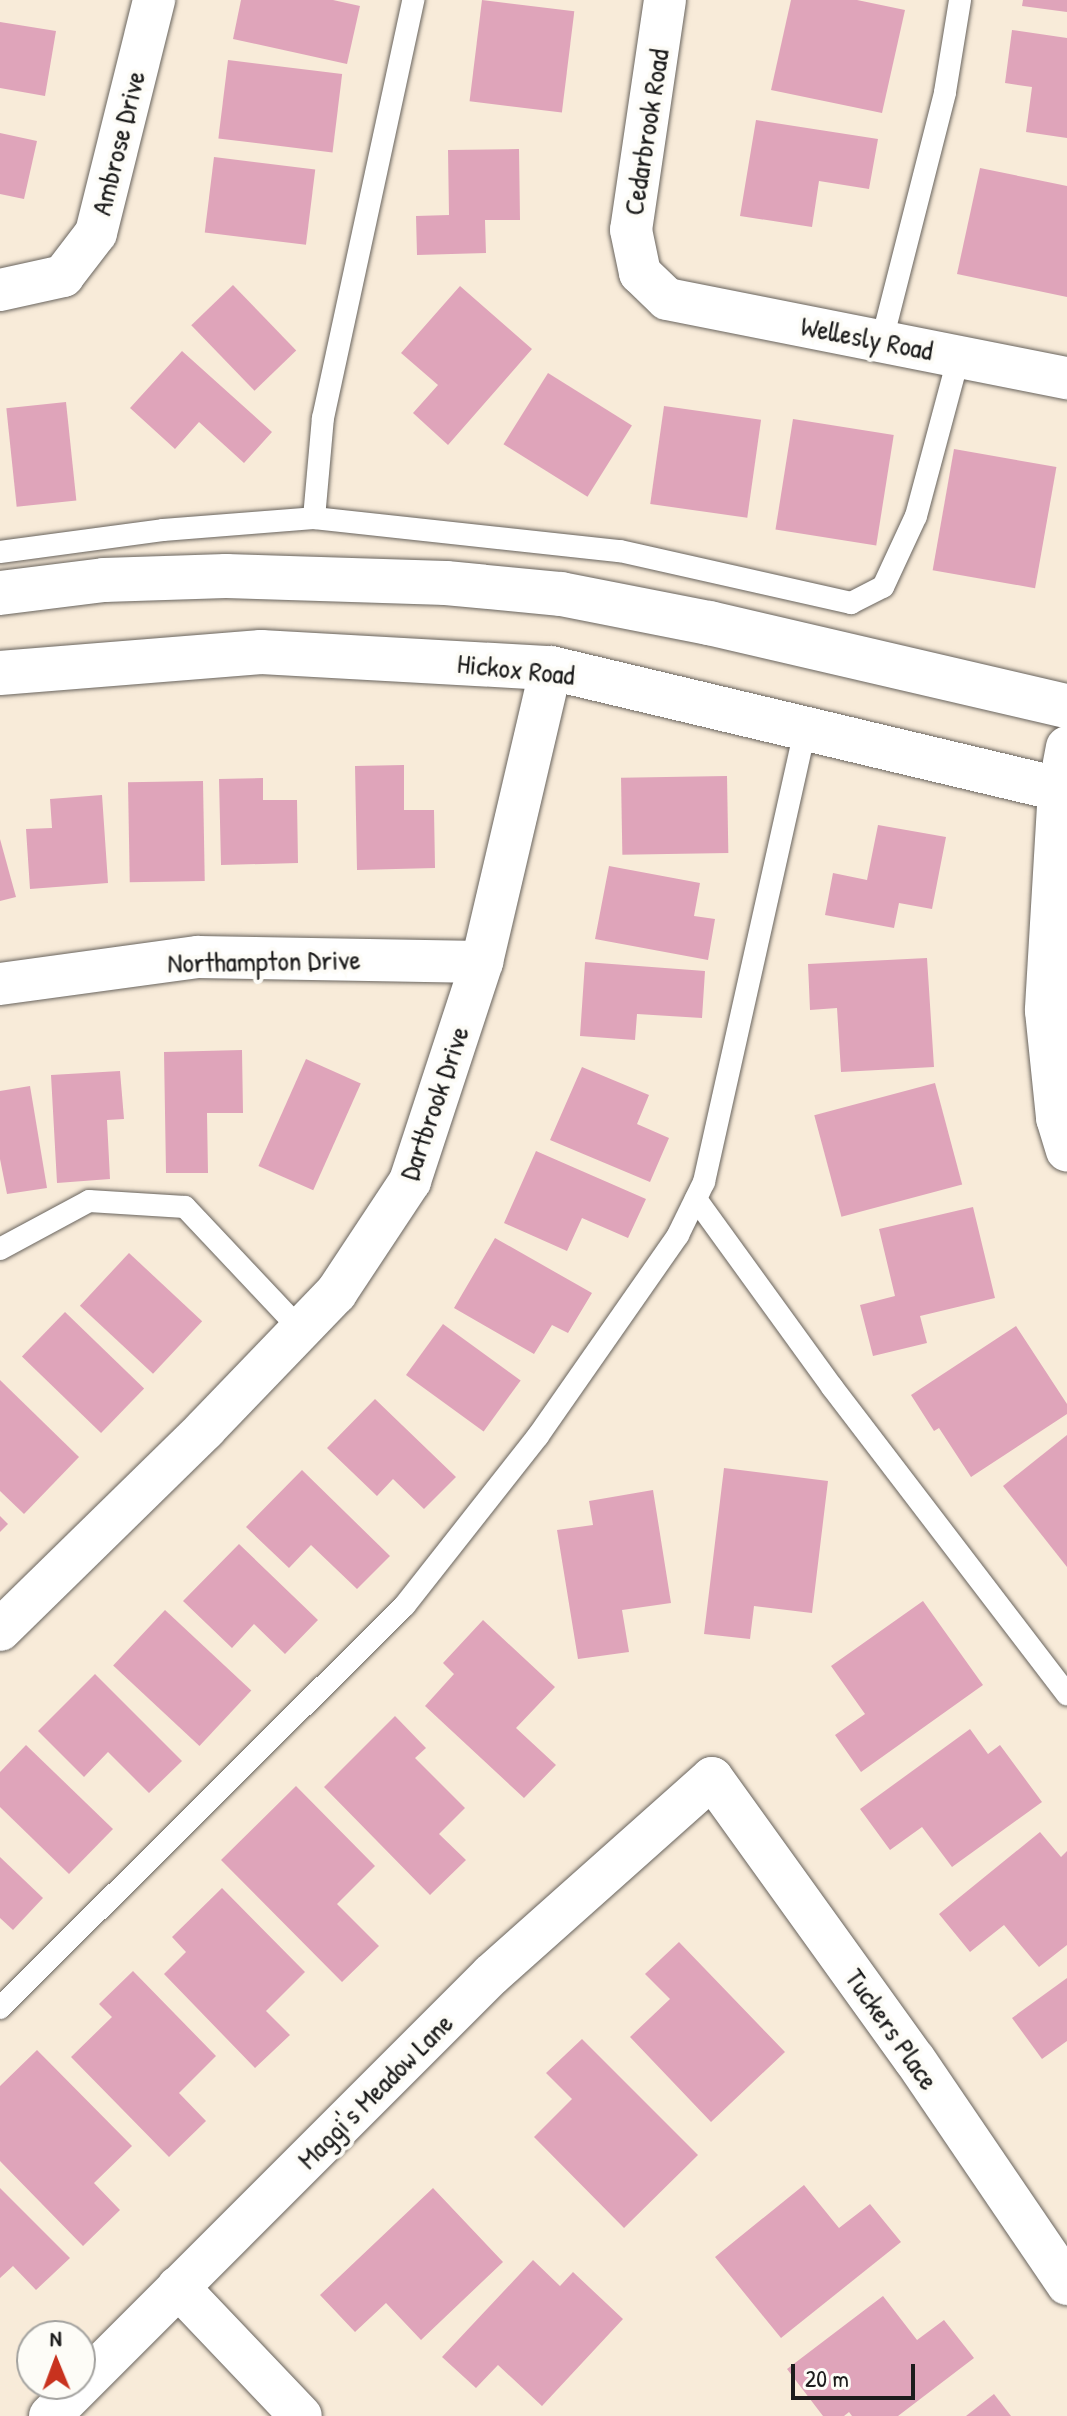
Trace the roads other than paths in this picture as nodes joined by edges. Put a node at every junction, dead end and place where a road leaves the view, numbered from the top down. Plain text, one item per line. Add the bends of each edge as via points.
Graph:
1 (154, 0) edge
2 (413, 0) edge
3 (665, 0) edge
4 (960, 0) edge
5 (0, 290) edge
6 (667, 299) joint
7 (882, 340) junction
8 (959, 356) junction
9 (1067, 378) edge
10 (314, 518) junction
11 (0, 552) edge
12 (0, 593) edge
13 (551, 668) junction
14 (0, 673) edge
15 (1067, 706) edge
16 (805, 729) junction
17 (1064, 776) edge
18 (482, 962) junction
19 (0, 984) edge
20 (1067, 1151) edge
21 (696, 1199) junction
22 (0, 1249) edge
23 (301, 1330) junction
24 (0, 1630) edge
25 (1067, 1694) edge
26 (712, 1778) joint
27 (0, 2008) edge
28 (1067, 2284) edge
29 (178, 2287) junction
30 (50, 2416) edge
31 (301, 2416) edge

1 - 5 street, Ambrose Drive via 96,233 63,276
2 - 10 lane via 323,418
3 - 6 street, Cedarbrook Road via 631,230 640,273
4 - 7 lane via 945,92
6 - 7 street, Wellesly Road
7 - 8 street, Wellesly Road
8 - 9 street, Wellesly Road
8 - 10 lane via 916,516 883,587 851,603 620,551
10 - 11 lane via 163,530
12 - 15 street via 104,580 226,576 446,583 547,593 709,623
13 - 14 street, Hickox Road via 261,652
13 - 16 street, Hickox Road
13 - 18 street, Dartbrook Drive
16 - 17 street, Hickox Road
16 - 21 lane
17 - 20 street via 1046,1011 1057,1118
18 - 19 street, Northampton Drive via 198,957
18 - 23 street, Dartbrook Drive via 410,1181 336,1293
21 - 25 lane
21 - 27 lane via 678,1235 538,1436 405,1605
22 - 23 lane via 89,1201 185,1207
23 - 24 street, Dartbrook Drive
26 - 28 street, Tuckers Place via 915,2060
26 - 29 street, Maggi's Meadow Lane via 491,1975
29 - 30 street, Maggi's Meadow Lane
29 - 31 street

